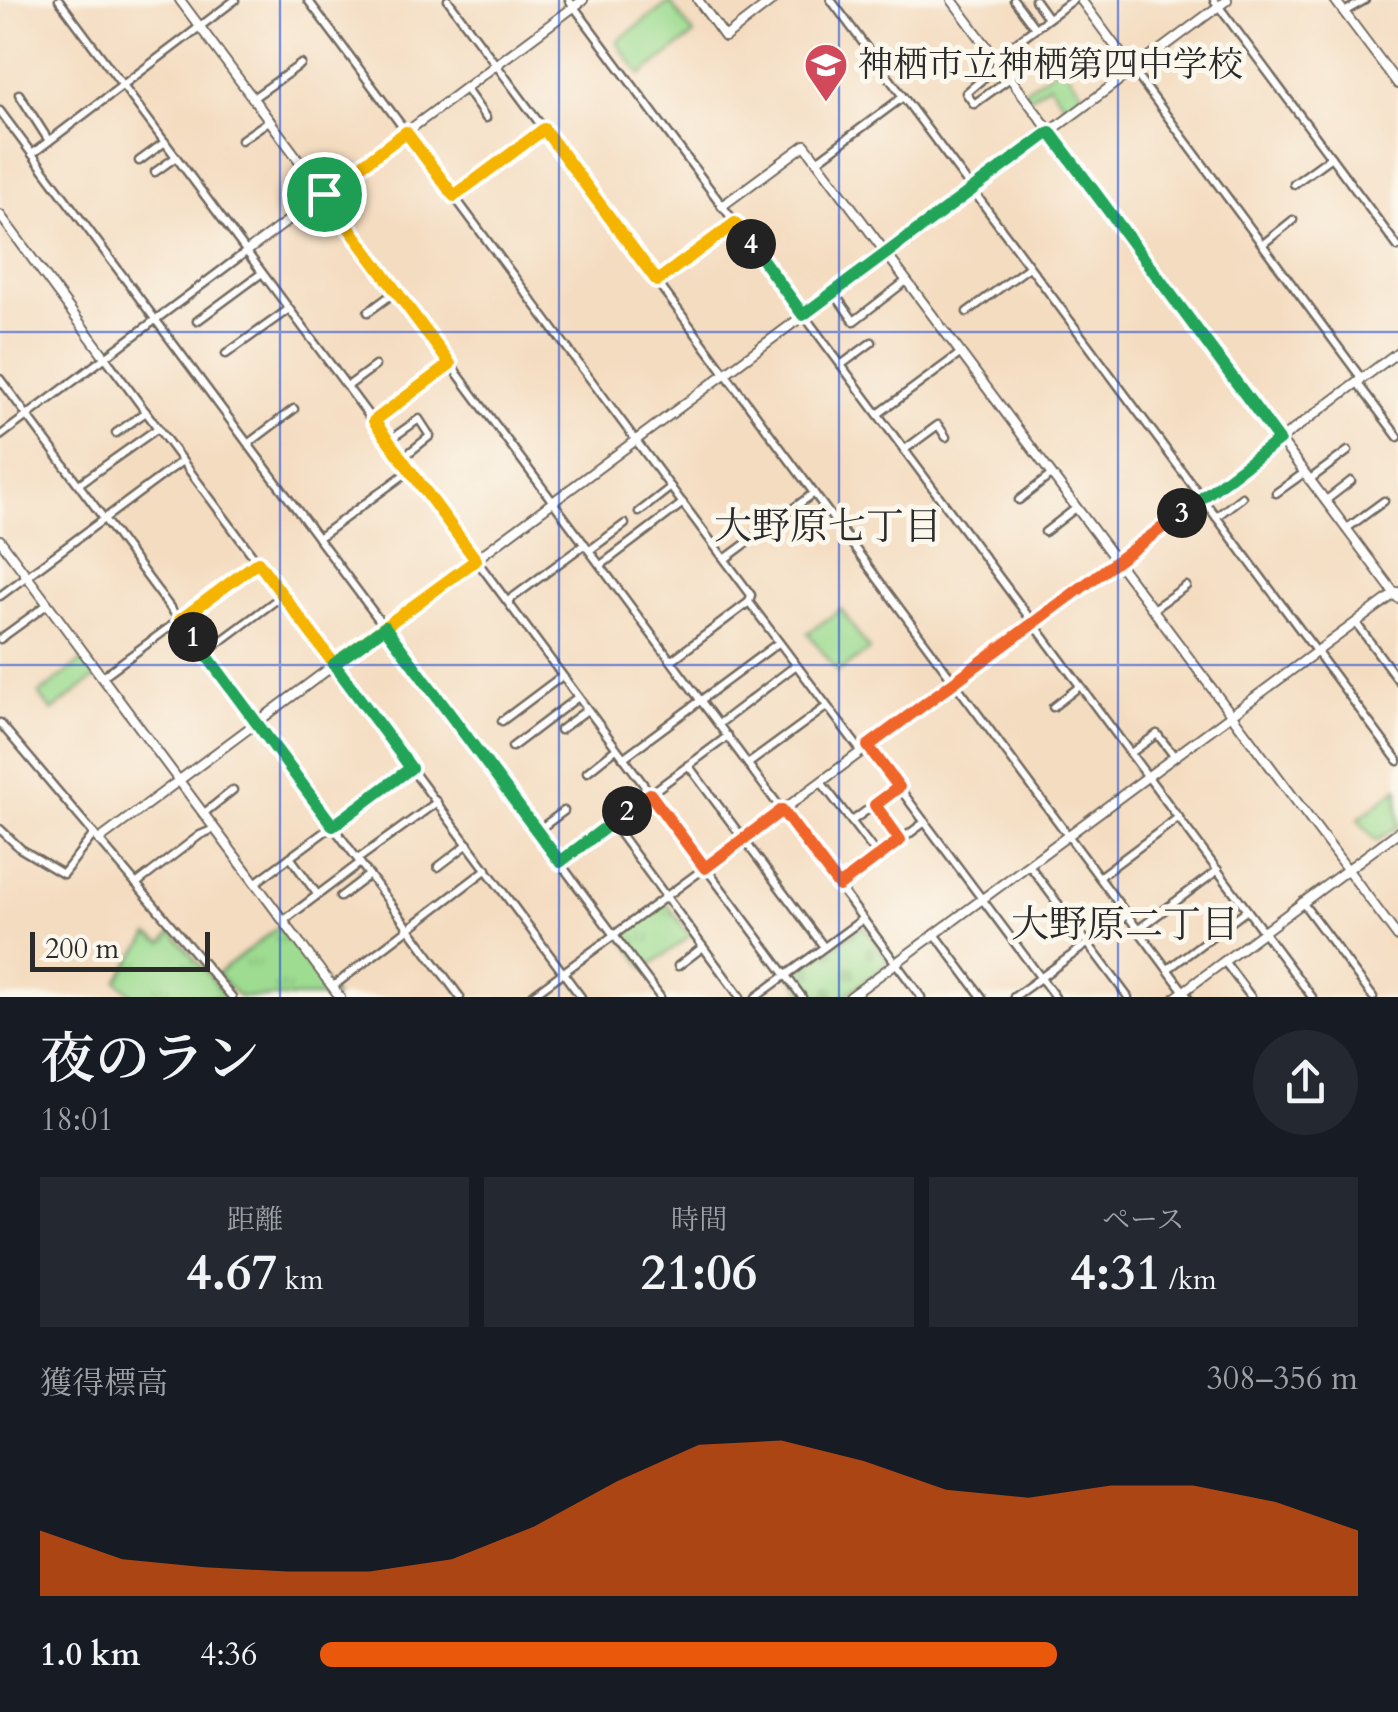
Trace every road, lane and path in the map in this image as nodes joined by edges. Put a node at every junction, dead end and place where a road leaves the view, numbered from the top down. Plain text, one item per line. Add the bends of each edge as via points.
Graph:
1 (59, 0) edge
2 (180, 0) edge
3 (235, 0) edge
4 (308, 0) edge
5 (448, 0) edge
6 (583, 0) edge
7 (698, 0) edge
8 (773, 0) edge
9 (831, 0) edge
10 (952, 0) edge
11 (1014, 0) edge
12 (1035, 0) edge
13 (1073, 0) edge
14 (1081, 0) edge
15 (1228, 0) edge
16 (1335, 0) edge
17 (1365, 0) edge
18 (572, 3) edge
19 (1217, 3) edge
20 (1344, 12) junction
21 (1048, 18) junction
22 (200, 26) junction
23 (1036, 28) junction
24 (1046, 49) dead end
25 (998, 61) junction
26 (301, 64) dead end
27 (496, 65) junction
28 (1134, 70) junction
29 (1009, 77) junction
30 (122, 84) junction
31 (1398, 84) edge
32 (465, 88) junction
33 (19, 94) dead end
34 (904, 97) junction
35 (254, 98) junction
36 (0, 111) edge
37 (486, 118) dead end
38 (270, 120) junction
39 (544, 129) junction
40 (406, 132) junction
41 (1050, 132) junction
42 (241, 140) dead end
43 (49, 141) junction
44 (165, 142) junction
45 (32, 154) junction
46 (176, 157) junction
47 (1331, 157) junction
48 (139, 160) dead end
49 (817, 161) junction
50 (155, 172) dead end
51 (1294, 184) dead end
52 (972, 190) junction
53 (324, 194) junction
54 (454, 196) junction
55 (722, 206) junction
56 (0, 215) edge
57 (1294, 220) dead end
58 (735, 223) junction
59 (1262, 244) junction
60 (1398, 247) edge
61 (246, 252) junction
62 (886, 254) junction
63 (1029, 267) junction
64 (262, 274) junction
65 (906, 280) junction
66 (657, 281) junction
67 (398, 290) junction
68 (834, 293) junction
69 (289, 308) junction
70 (368, 312) dead end
71 (968, 312) dead end
72 (803, 315) junction
73 (156, 318) junction
74 (197, 321) dead end
75 (872, 342) dead end
76 (1398, 352) edge
77 (226, 354) dead end
78 (961, 354) junction
79 (106, 357) junction
80 (450, 364) junction
81 (841, 365) junction
82 (375, 366) dead end
83 (726, 374) junction
84 (0, 379) edge
85 (1359, 381) junction
86 (348, 386) junction
87 (294, 409) dead end
88 (146, 412) junction
89 (878, 414) junction
90 (28, 416) junction
91 (374, 421) junction
92 (158, 428) junction
93 (116, 433) dead end
94 (0, 436) edge
95 (946, 437) dead end
96 (1398, 437) edge
97 (636, 440) junction
98 (1279, 440) junction
99 (388, 441) junction
100 (249, 443) junction
101 (904, 450) junction
102 (1348, 451) dead end
103 (401, 459) junction
104 (182, 461) junction
105 (409, 470) junction
106 (1051, 475) junction
107 (1307, 476) junction
108 (1352, 481) dead end
109 (79, 484) junction
110 (671, 488) junction
111 (814, 493) junction
112 (1276, 493) dead end
113 (1242, 496) dead end
114 (1202, 498) junction
115 (1019, 500) dead end
116 (1325, 501) junction
117 (1384, 501) dead end
118 (553, 502) junction
119 (682, 503) junction
120 (1076, 508) junction
121 (640, 512) dead end
122 (1216, 517) junction
123 (105, 518) junction
124 (625, 524) dead end
125 (1346, 529) junction
126 (1044, 532) dead end
127 (318, 538) junction
128 (0, 540) edge
129 (588, 547) junction
130 (725, 559) junction
131 (476, 560) junction
132 (1117, 561) junction
133 (258, 562) junction
134 (601, 565) junction
135 (27, 576) junction
136 (1186, 586) dead end
137 (283, 595) junction
138 (1397, 595) edge
139 (0, 596) edge
140 (508, 602) junction
141 (749, 602) junction
142 (48, 604) junction
143 (1153, 609) junction
144 (180, 620) junction
145 (1356, 622) junction
146 (1032, 623) junction
147 (385, 627) junction
148 (0, 639) edge
149 (778, 643) junction
150 (1317, 652) junction
151 (205, 654) junction
152 (672, 660) junction
153 (334, 664) junction
154 (796, 666) junction
155 (562, 676) junction
156 (101, 678) junction
157 (1398, 680) edge
158 (954, 681) junction
159 (1080, 686) junction
160 (578, 698) junction
161 (702, 701) junction
162 (826, 706) junction
163 (1053, 707) dead end
164 (588, 710) junction
165 (1232, 714) junction
166 (502, 722) dead end
167 (0, 723) edge
168 (257, 723) junction
169 (719, 724) junction
170 (560, 730) dead end
171 (728, 736) junction
172 (512, 747) dead end
173 (616, 748) junction
174 (864, 748) junction
175 (1131, 753) junction
176 (1174, 757) junction
177 (622, 758) junction
178 (1398, 761) edge
179 (748, 764) junction
180 (688, 765) junction
181 (411, 768) junction
182 (586, 772) dead end
183 (1149, 776) junction
184 (178, 782) junction
185 (821, 782) junction
186 (899, 787) junction
187 (233, 790) dead end
188 (650, 794) junction
189 (437, 802) junction
190 (875, 805) junction
191 (564, 810) dead end
192 (782, 810) junction
193 (202, 814) junction
194 (1179, 817) junction
195 (852, 821) junction
196 (611, 822) junction
197 (925, 822) junction
198 (333, 826) junction
199 (0, 829) edge
200 (214, 829) junction
201 (537, 831) junction
202 (1068, 836) junction
203 (1396, 836) edge
204 (96, 837) junction
205 (744, 839) junction
206 (900, 840) junction
207 (468, 844) junction
208 (878, 856) junction
209 (290, 857) junction
210 (359, 861) junction
211 (560, 862) junction
212 (1030, 865) junction
213 (438, 867) dead end
214 (705, 868) junction
215 (1347, 868) junction
216 (487, 870) junction
217 (1218, 870) junction
218 (369, 875) junction
219 (1099, 877) junction
220 (136, 884) junction
221 (255, 884) junction
222 (839, 886) junction
223 (317, 894) junction
224 (665, 896) junction
225 (340, 898) dead end
226 (983, 899) junction
227 (1302, 902) junction
228 (1247, 910) junction
229 (1127, 915) junction
230 (864, 919) junction
231 (283, 921) junction
232 (1140, 928) junction
233 (409, 929) junction
234 (1264, 932) junction
235 (935, 934) junction
236 (614, 935) junction
237 (1398, 937) edge
238 (1088, 943) junction
239 (703, 947) junction
240 (824, 947) junction
241 (1224, 961) junction
242 (896, 964) junction
243 (678, 966) dead end
244 (1168, 968) junction
245 (563, 972) junction
246 (786, 975) junction
247 (1040, 977) junction
248 (332, 986) junction
249 (857, 995) edge
250 (1183, 995) edge
251 (232, 997) edge
252 (340, 997) edge
253 (460, 997) edge
254 (530, 997) edge
255 (581, 997) edge
256 (660, 997) edge
257 (740, 997) edge
258 (756, 997) edge
259 (802, 997) edge
260 (921, 997) edge
261 (982, 997) edge
262 (1014, 997) edge
263 (1055, 997) edge
264 (1128, 997) edge
265 (1251, 997) edge
266 (1312, 997) edge
267 (1373, 997) edge

1 - 30 street
2 - 22 street
3 - 22 street
4 - 40 street
5 - 27 street
6 - 18 street
7 - 8 street via 725,36
9 - 34 street
10 - 25 street
11 - 23 street
12 - 21 street
13 - 21 street
14 - 28 street
15 - 19 street
16 - 20 street
17 - 20 street
18 - 27 street
18 - 55 street
19 - 28 street
19 - 47 street
20 - 31 street
21 - 23 street
22 - 30 street
22 - 35 street
23 - 25 street
24 - 29 street
25 - 29 street
25 - 29 street via 966,93 974,104
26 - 35 street
27 - 32 street
27 - 39 street
28 - 41 street
28 - 59 street
29 - 41 street
30 - 43 street
30 - 44 street
32 - 37 street
32 - 40 street
33 - 43 street
34 - 49 street
34 - 52 street
35 - 38 street
36 - 45 street
38 - 42 street
38 - 53 street
39 - 54 street
39 - 66 street
40 - 53 street
40 - 54 street
41 - 52 street
41 - 98 street
43 - 45 street
44 - 46 street
44 - 48 street
45 - 73 street
46 - 50 street
46 - 61 street
47 - 51 street
47 - 60 street
49 - 55 street via 805,144
49 - 62 street
52 - 62 street
52 - 63 street
53 - 61 street
53 - 67 street
54 - 97 street
55 - 58 street
56 - 79 street
57 - 59 street
58 - 66 street
58 - 72 street
59 - 85 street
61 - 64 street
61 - 73 street
62 - 65 street
62 - 68 street
63 - 71 street
63 - 114 street
64 - 69 street
64 - 74 street
65 - 68 street via 854,320
65 - 78 street
66 - 83 street
67 - 70 street
67 - 80 street
68 - 72 street
69 - 77 street
69 - 86 street
72 - 81 street
72 - 83 street
73 - 79 street
73 - 100 street
75 - 81 street
76 - 85 street
78 - 89 street
78 - 106 street
79 - 88 street
79 - 90 street
80 - 91 street
80 - 118 street
81 - 89 street
82 - 86 street
83 - 97 street
83 - 111 street
84 - 90 street
85 - 96 street
85 - 98 street
86 - 91 street
87 - 100 street
88 - 92 street
88 - 93 street
89 - 101 street
90 - 94 street
90 - 109 street
91 - 99 street
92 - 104 street
92 - 109 street
95 - 101 street via 938,426
97 - 110 street
97 - 118 street
98 - 107 street
98 - 114 street
99 - 103 street
99 - 103 street via 418,420 430,436
100 - 127 street
101 - 146 street
102 - 107 street
103 - 105 street
104 - 123 street
104 - 133 street
105 - 127 street
105 - 131 street
106 - 115 street
106 - 120 street
107 - 112 street
107 - 116 street
108 - 116 street
109 - 123 street
110 - 119 street
110 - 121 street
111 - 130 street
111 - 158 street
113 - 122 street
114 - 122 street
114 - 132 street
116 - 125 street
117 - 125 street
118 - 129 street
118 - 131 street
119 - 130 street
119 - 134 street
120 - 126 street
120 - 132 street
122 - 150 street
123 - 135 street
123 - 144 street
124 - 129 street
125 - 138 street
127 - 147 street
128 - 135 street
129 - 134 street
129 - 140 street
130 - 141 street via 751,595
131 - 140 street
131 - 147 street
132 - 143 street
132 - 146 street
133 - 137 street
133 - 144 street
134 - 152 street
135 - 139 street
135 - 142 street
136 - 143 street
137 - 151 street
137 - 153 street
138 - 145 street
140 - 155 street
141 - 149 street
141 - 152 street
142 - 148 street
142 - 156 street
143 - 165 street
144 - 151 street
144 - 156 street
145 - 150 street
145 - 157 street
146 - 158 street
146 - 159 street
147 - 153 street
147 - 201 street
149 - 154 street
149 - 161 street
150 - 165 street
150 - 178 street
151 - 168 street
152 - 161 street
153 - 168 street
153 - 181 street
154 - 162 street
154 - 169 street
155 - 160 street
155 - 166 street
156 - 184 street
158 - 174 street
158 - 202 street
159 - 163 street
159 - 175 street
160 - 164 street
160 - 172 street
161 - 169 street
161 - 177 street
162 - 174 street
162 - 179 street
164 - 170 street
164 - 173 street
165 - 176 street
165 - 215 street
167 - 204 street
168 - 184 street
168 - 198 street
169 - 171 street
171 - 179 street
171 - 180 street
173 - 177 street
173 - 182 street
174 - 185 street
174 - 186 street
175 - 176 street via 1157,734
175 - 183 street
176 - 183 street
177 - 188 street
179 - 192 street
180 - 188 street
180 - 205 street
181 - 189 street
181 - 198 street
183 - 194 street
183 - 202 street
184 - 193 street
184 - 204 street
185 - 192 street
185 - 195 street
186 - 190 street
186 - 197 street
187 - 193 street
188 - 196 street
188 - 214 street
189 - 207 street
189 - 210 street
190 - 195 street
190 - 206 street
191 - 201 street
192 - 205 street
192 - 222 street
193 - 200 street
194 - 217 street
194 - 219 street
195 - 208 street
196 - 211 street
196 - 224 street
197 - 206 street
197 - 226 street
198 - 209 street
198 - 210 street
199 - 204 street via 63,874
200 - 220 street
200 - 221 street
201 - 211 street
202 - 212 street
202 - 219 street
203 - 215 street
204 - 220 street
205 - 214 street
205 - 240 street
206 - 208 street
207 - 213 street
207 - 216 street
208 - 222 street
209 - 221 street
209 - 223 street
210 - 218 street
210 - 223 street
211 - 236 street
212 - 226 street
212 - 238 street
214 - 224 street
214 - 246 street
215 - 227 street
215 - 237 street
216 - 233 street
216 - 245 street
217 - 228 street
217 - 232 street
218 - 225 street
218 - 233 street
219 - 229 street
220 - 251 street
221 - 231 street
222 - 230 street
223 - 231 street
224 - 236 street
224 - 239 street
226 - 235 street
226 - 247 street
227 - 234 street
227 - 267 street
228 - 234 street
228 - 244 street
229 - 232 street
229 - 238 street
230 - 240 street
230 - 242 street
231 - 248 street
232 - 244 street
233 - 248 street
233 - 253 street
234 - 241 street
234 - 266 street
235 - 242 street
235 - 261 street
236 - 245 street
236 - 256 street
238 - 247 street
238 - 264 street
239 - 243 street
239 - 257 street
240 - 246 street
241 - 250 street
241 - 265 street
242 - 249 street
242 - 260 street
244 - 250 street
245 - 254 street
245 - 255 street
246 - 258 street
246 - 259 street
247 - 262 street
247 - 263 street
248 - 252 street

